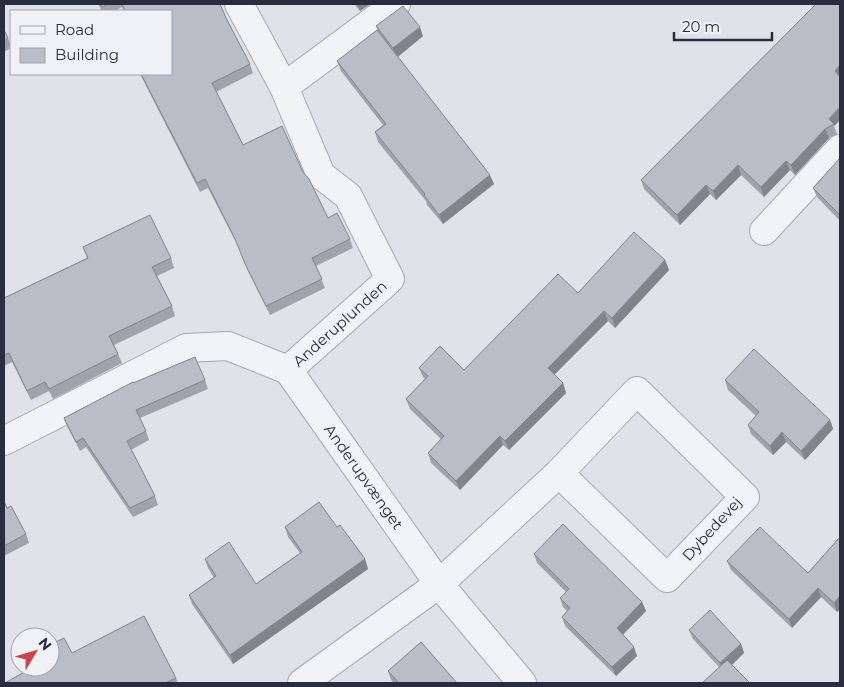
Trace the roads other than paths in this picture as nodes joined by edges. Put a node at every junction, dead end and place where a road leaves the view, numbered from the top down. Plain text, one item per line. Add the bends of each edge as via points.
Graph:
1 (239, 4) edge
2 (396, 4) edge
3 (284, 87) junction
4 (840, 149) edge
5 (764, 232) dead end
6 (288, 370) junction
7 (4, 441) edge
8 (559, 472) junction
9 (439, 584) junction
10 (302, 683) edge
11 (522, 683) edge

1 - 3 street, Anderuplunden
2 - 3 street
3 - 6 street, Anderuplunden via 322,175 348,196 390,279
4 - 5 street
6 - 7 street, Anderuplunden via 228,346 186,348
6 - 9 street, Anderupvænget
8 - 8 street, Dybedevej via 638,391 745,497 667,578
8 - 9 street, Dybedevej
9 - 10 street
9 - 11 street, Anderupvænget

